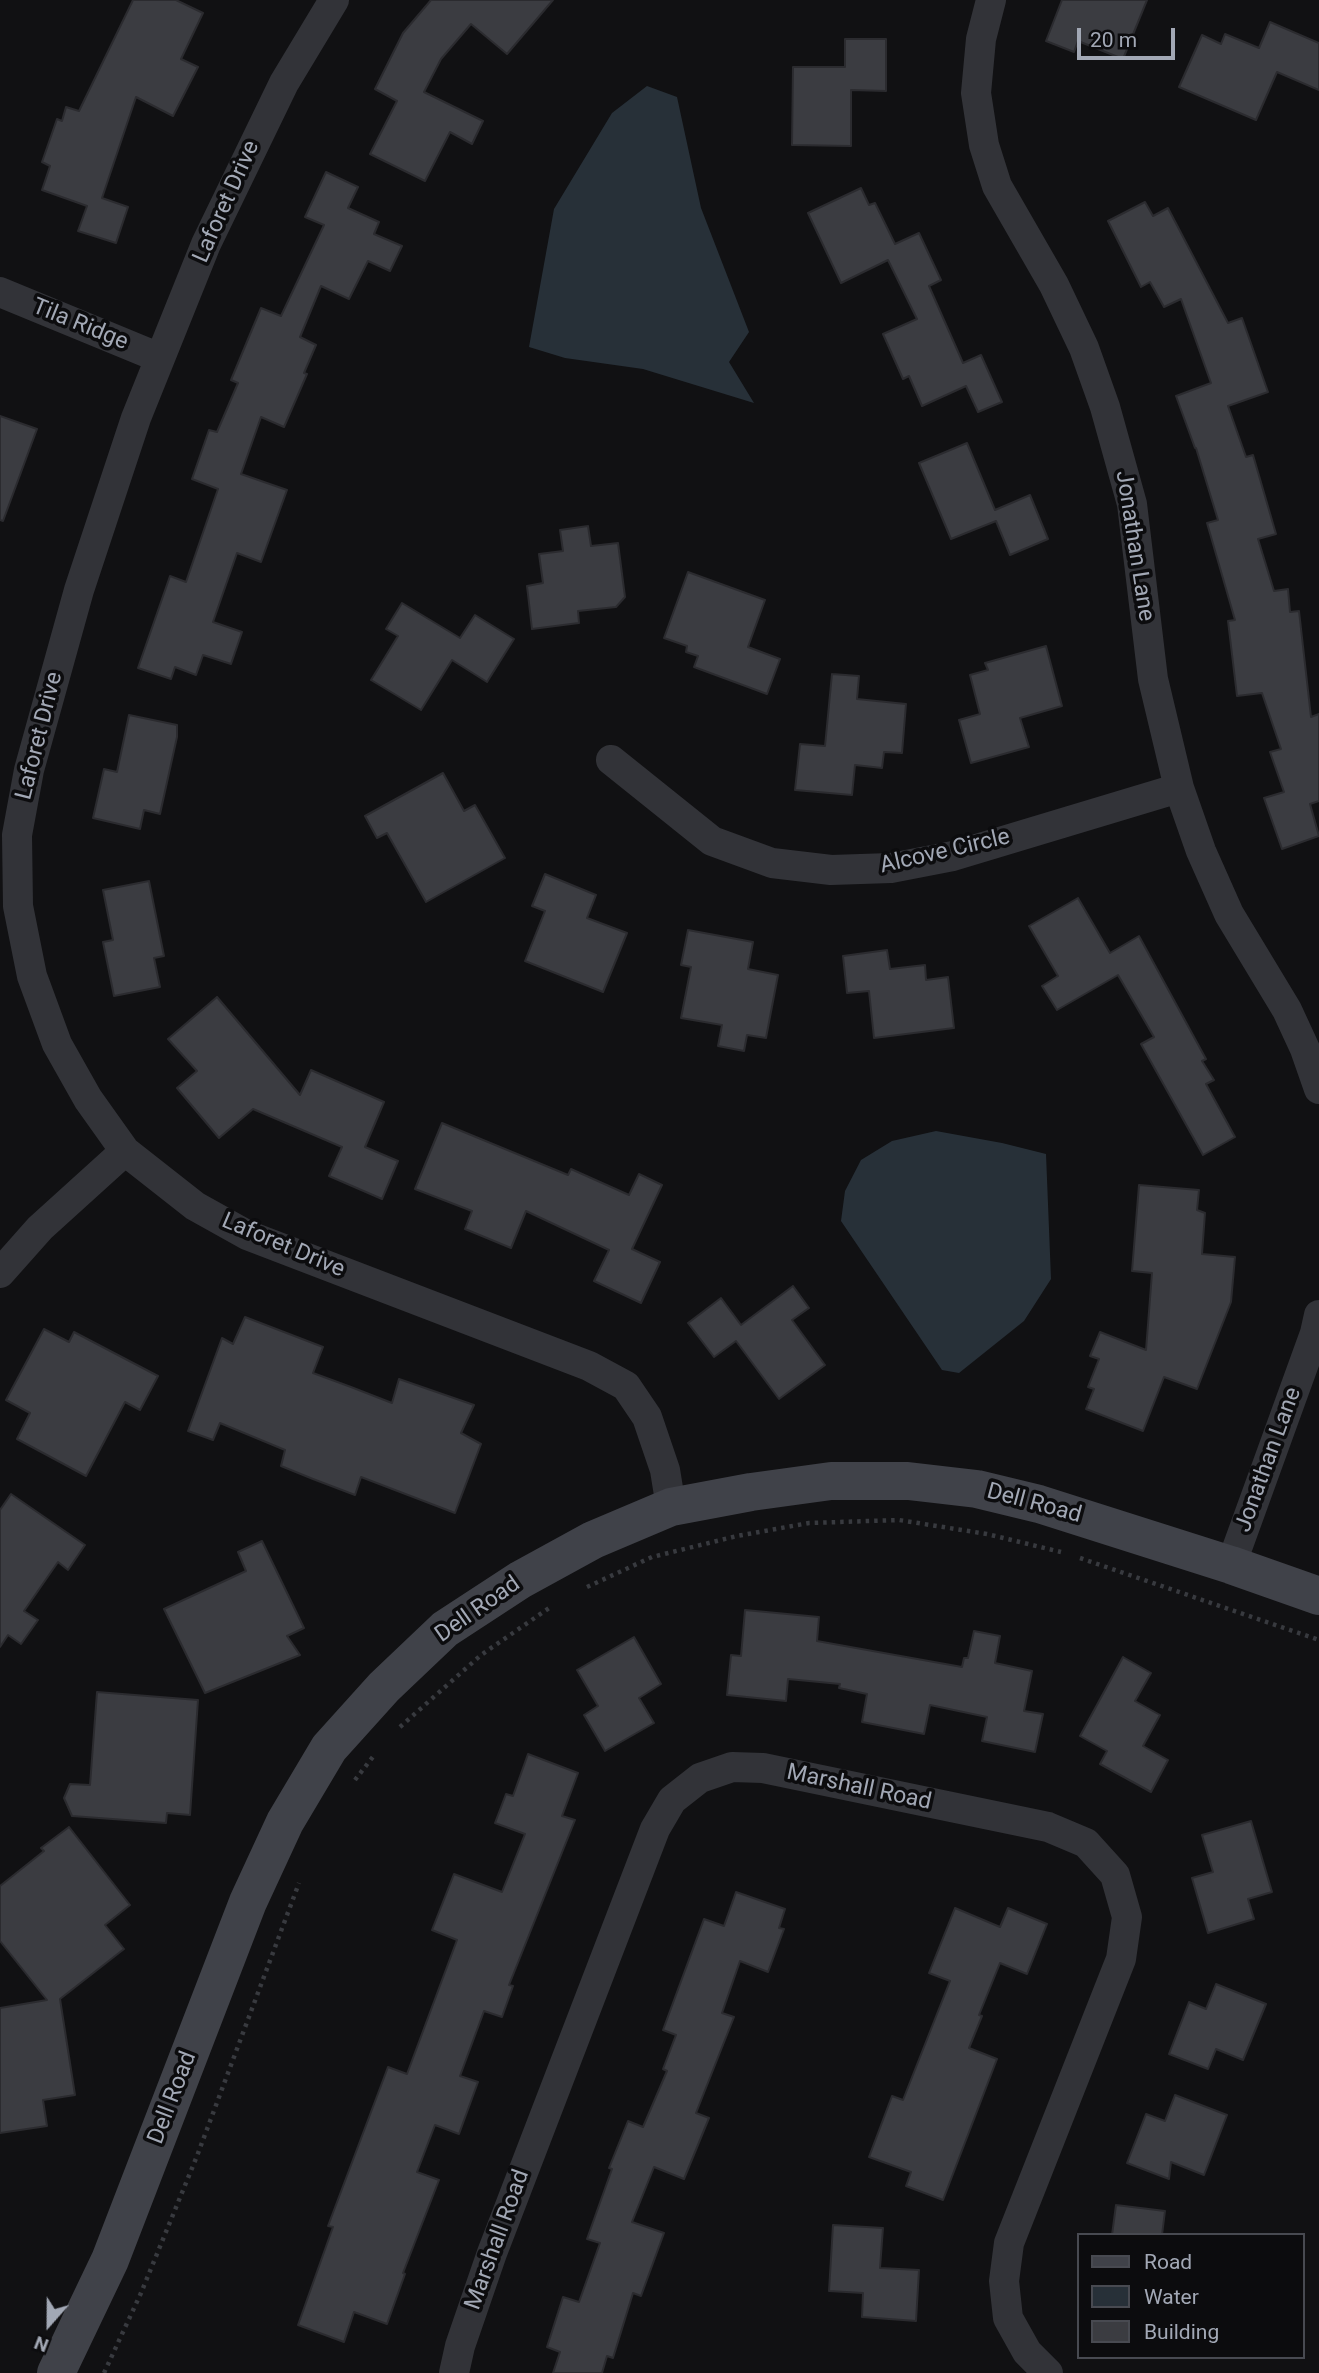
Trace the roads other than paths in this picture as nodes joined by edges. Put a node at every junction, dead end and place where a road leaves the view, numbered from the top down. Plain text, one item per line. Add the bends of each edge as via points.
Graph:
1 (334, 0) edge
2 (991, 0) edge
3 (0, 292) edge
4 (160, 358) junction
5 (611, 760) dead end
6 (1179, 788) junction
7 (1319, 1088) edge
8 (125, 1151) junction
9 (0, 1273) edge
10 (1319, 1315) edge
11 (671, 1507) junction
12 (1231, 1564) junction
13 (1319, 1596) edge
14 (56, 2373) edge
15 (454, 2373) edge
16 (1048, 2373) edge

1 - 4 street, Laforet Drive via 260,130 206,244
2 - 6 street, Jonathan Lane via 981,39 976,93 984,145 998,186 1084,348 1105,407 1132,504 1153,679
3 - 4 street, Tila Ridge
4 - 8 street, Laforet Drive via 79,590 29,770 17,835 18,906 32,976 63,1055
5 - 6 street, Alcove Circle via 712,841 772,863 831,870 891,868 953,856
6 - 7 street, Jonathan Lane via 1229,914 1287,1010
8 - 9 street via 40,1228
8 - 11 street, Laforet Drive via 195,1206 247,1235 589,1366 626,1386 647,1417 665,1470
10 - 12 street, Jonathan Lane
11 - 12 street, Dell Road via 831,1481 908,1481 977,1489 1039,1504
11 - 14 street, Dell Road via 593,1540 445,1629 329,1748 285,1822 248,1902 110,2260
12 - 13 street, Dell Road
15 - 16 street, Marshall Road via 492,2253 655,1829 672,1800 700,1777 732,1767 764,1768 1048,1827 1086,1843 1115,1875 1127,1917 1121,1959 1009,2243 1004,2281 1008,2318 1027,2352

